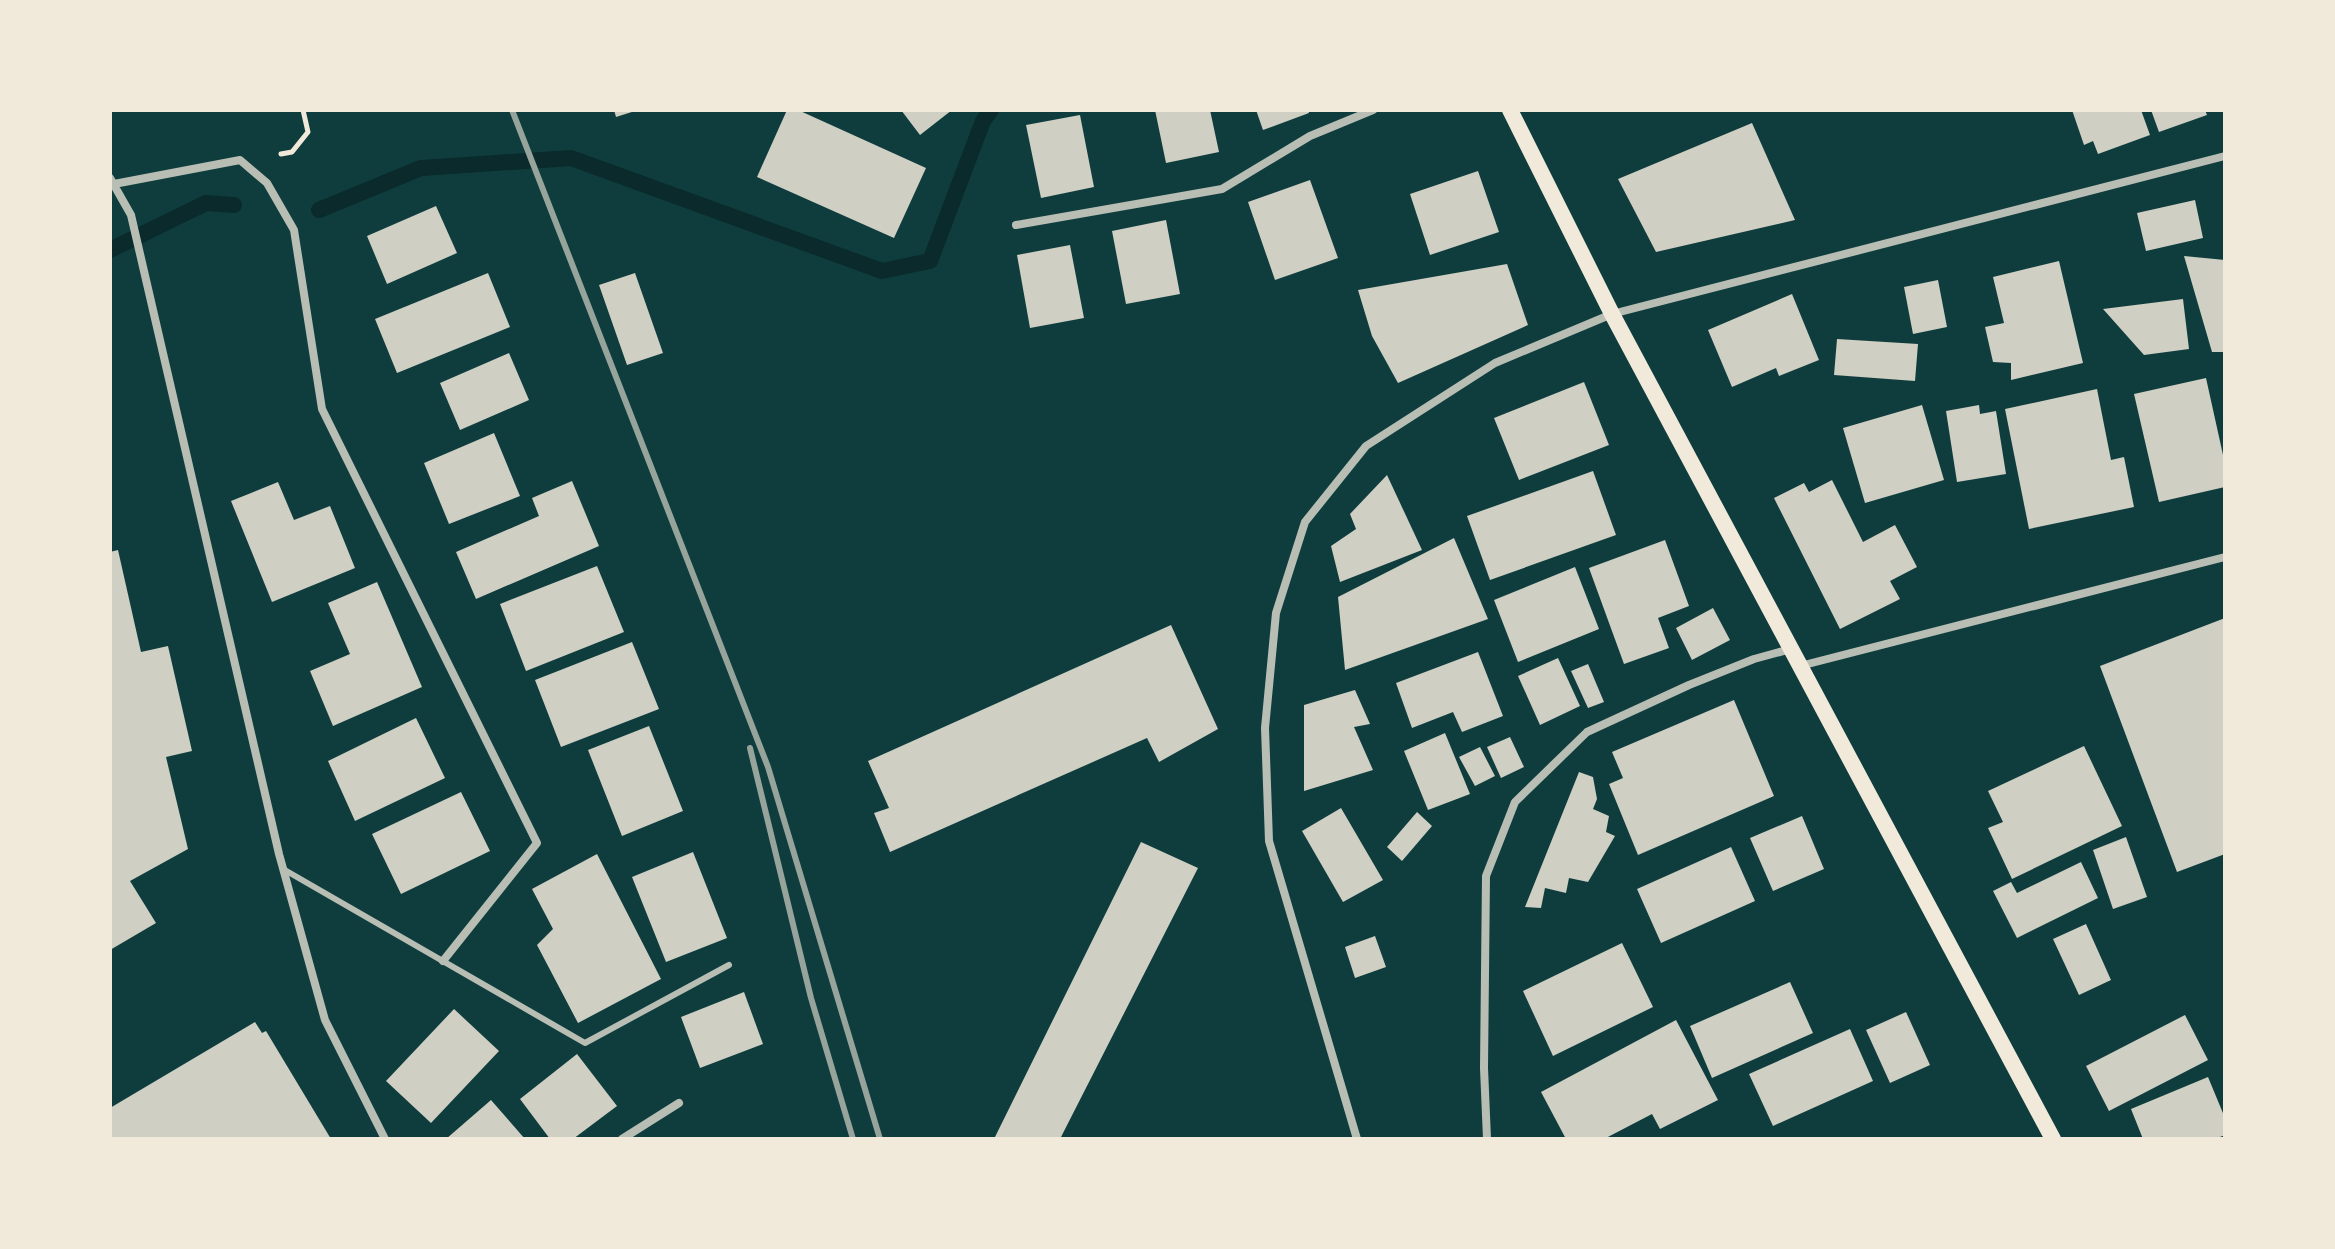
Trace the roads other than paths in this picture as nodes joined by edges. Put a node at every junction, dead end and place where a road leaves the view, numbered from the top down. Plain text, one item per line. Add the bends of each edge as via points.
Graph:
1 (1373, 110) edge
2 (1510, 110) edge
3 (2225, 156) edge
4 (112, 181) edge
5 (1016, 225) dead end
6 (1612, 314) junction
7 (2225, 557) edge
8 (1791, 649) junction
9 (1799, 667) junction
10 (283, 869) junction
11 (443, 961) junction
12 (729, 965) dead end
13 (679, 1103) dead end
14 (385, 1139) edge
15 (622, 1139) edge
16 (1357, 1139) edge
17 (1487, 1139) edge
18 (2053, 1139) edge

1 - 5 street via 1310,136 1222,189
2 - 6 main road
3 - 6 street
4 - 10 street via 131,215
4 - 11 street via 240,160 267,183 294,230 322,409 537,843
6 - 8 main road
6 - 16 street via 1495,363 1366,446 1305,522 1276,613 1265,728 1269,841
7 - 9 street
8 - 9 main road
8 - 17 street via 1689,685 1587,732 1515,802 1486,876
9 - 18 main road
10 - 11 lane
10 - 14 street via 325,1020
11 - 12 lane via 585,1043
13 - 15 street

